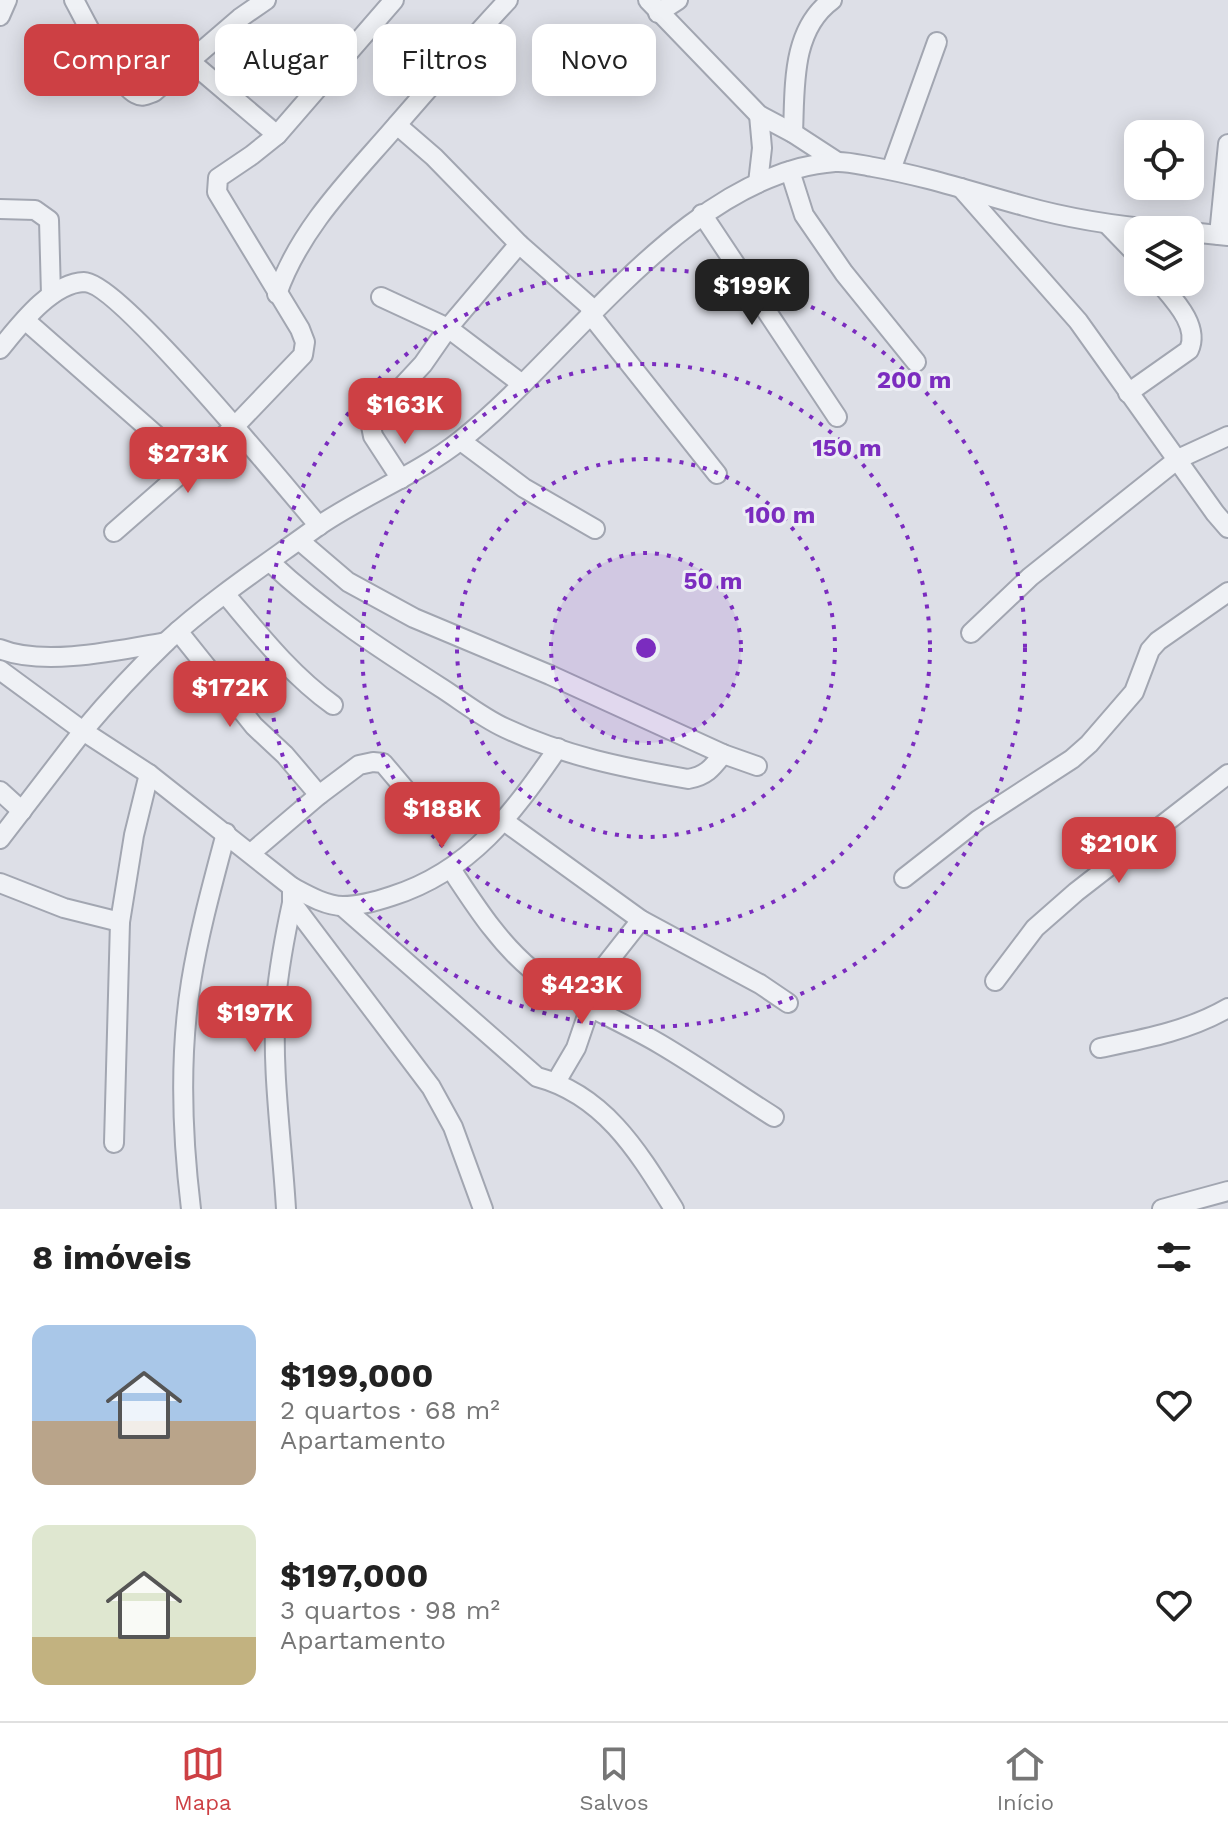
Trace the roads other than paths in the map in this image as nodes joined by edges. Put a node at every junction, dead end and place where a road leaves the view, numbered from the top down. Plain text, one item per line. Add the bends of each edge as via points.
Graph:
1 (7, 0) edge
2 (74, 0) edge
3 (266, 0) edge
4 (394, 0) edge
5 (508, 0) edge
6 (678, 0) edge
7 (832, 0) edge
8 (653, 6) edge
9 (0, 16) edge
10 (88, 24) edge
11 (937, 42) dead end
12 (199, 55) edge
13 (199, 69) edge
14 (759, 115) junction
15 (397, 125) junction
16 (793, 133) junction
17 (277, 135) junction
18 (1228, 144) edge
19 (836, 161) junction
20 (891, 170) junction
21 (790, 171) junction
22 (758, 183) junction
23 (959, 186) junction
24 (0, 209) edge
25 (702, 214) junction
26 (1108, 225) junction
27 (1124, 226) edge
28 (1223, 235) edge
29 (1124, 242) edge
30 (519, 244) junction
31 (277, 294) junction
32 (51, 295) junction
33 (1170, 296) edge
34 (381, 297) dead end
35 (592, 312) junction
36 (25, 320) junction
37 (448, 328) junction
38 (0, 349) edge
39 (916, 362) dead end
40 (522, 384) junction
41 (1128, 393) junction
42 (837, 417) dead end
43 (234, 427) junction
44 (1228, 436) edge
45 (461, 441) junction
46 (1178, 459) junction
47 (190, 465) junction
48 (717, 474) dead end
49 (401, 479) junction
50 (319, 526) junction
51 (1228, 528) edge
52 (595, 529) dead end
53 (114, 532) dead end
54 (300, 541) junction
55 (270, 562) junction
56 (1228, 592) edge
57 (226, 595) junction
58 (971, 633) dead end
59 (172, 637) junction
60 (0, 649) edge
61 (0, 670) edge
62 (333, 705) dead end
63 (83, 731) junction
64 (558, 748) junction
65 (723, 754) junction
66 (757, 766) dead end
67 (149, 774) junction
68 (1228, 774) edge
69 (0, 791) edge
70 (319, 795) junction
71 (416, 802) dead end
72 (22, 811) junction
73 (504, 821) junction
74 (226, 833) junction
75 (0, 839) edge
76 (251, 853) junction
77 (451, 869) junction
78 (904, 878) dead end
79 (0, 883) edge
80 (292, 895) junction
81 (342, 906) junction
82 (641, 920) junction
83 (120, 922) junction
84 (995, 981) dead end
85 (584, 1003) junction
86 (788, 1003) dead end
87 (1228, 1008) edge
88 (1100, 1048) dead end
89 (556, 1082) junction
90 (774, 1117) dead end
91 (114, 1143) dead end
92 (1228, 1191) edge
93 (191, 1209) edge
94 (286, 1209) edge
95 (483, 1209) edge
96 (674, 1209) edge
97 (1162, 1209) edge

1 - 9 street
2 - 10 street
3 - 12 street
4 - 17 street
5 - 15 street
6 - 8 street
7 - 16 street via 808,28 798,52
8 - 14 street
11 - 20 street
13 - 17 street
14 - 16 street
14 - 22 street
15 - 30 street
15 - 31 street via 318,218 286,268
16 - 19 street
17 - 31 street via 215,184
18 - 28 street
19 - 20 street
19 - 21 street
20 - 23 street
21 - 22 street
21 - 39 street via 804,215
22 - 25 street
23 - 26 street
23 - 41 street via 1078,321
24 - 32 street via 35,210 49,220
25 - 35 street
25 - 42 street
26 - 27 street
26 - 29 street
30 - 35 street
30 - 37 street
31 - 43 street via 300,329 303,355
32 - 36 street
32 - 43 street via 75,284 95,284
33 - 41 street via 1193,333 1189,350
34 - 37 street
35 - 40 street
35 - 48 street
36 - 38 street
36 - 47 street
37 - 40 street
37 - 49 street via 370,421 373,436
40 - 45 street
41 - 46 street
43 - 47 street
43 - 50 street
44 - 46 street
45 - 49 street
45 - 52 street via 524,488
46 - 51 street
46 - 58 street via 1030,577
47 - 53 street
49 - 50 street
50 - 54 street
54 - 55 street
54 - 65 street via 348,582 414,618
55 - 57 street
55 - 64 street via 372,644 502,727
56 - 78 street via 1158,641 1134,692 1072,759 978,820
57 - 59 street
57 - 62 street via 310,689
59 - 60 street via 79,656
59 - 63 street
59 - 70 street
61 - 63 street
63 - 67 street
63 - 72 street
64 - 65 street via 591,761 688,779 710,771
64 - 73 street
65 - 66 street
67 - 74 street
67 - 83 street
68 - 84 street via 1035,928
69 - 72 street
70 - 71 street via 359,765 373,762 391,769
70 - 76 street
72 - 75 street
73 - 77 street
73 - 82 street
74 - 76 street
74 - 93 street via 201,931 184,1055
76 - 80 street
77 - 81 street via 413,890
77 - 85 street via 509,948 533,971
79 - 83 street
80 - 81 street
80 - 94 street via 276,1003 275,1067
80 - 95 street via 431,1087 453,1127
81 - 89 street via 537,1077
82 - 85 street
82 - 86 street
83 - 91 street
85 - 89 street via 576,1048
85 - 90 street
87 - 88 street via 1162,1035
89 - 96 street via 602,1112 637,1150
92 - 97 street

